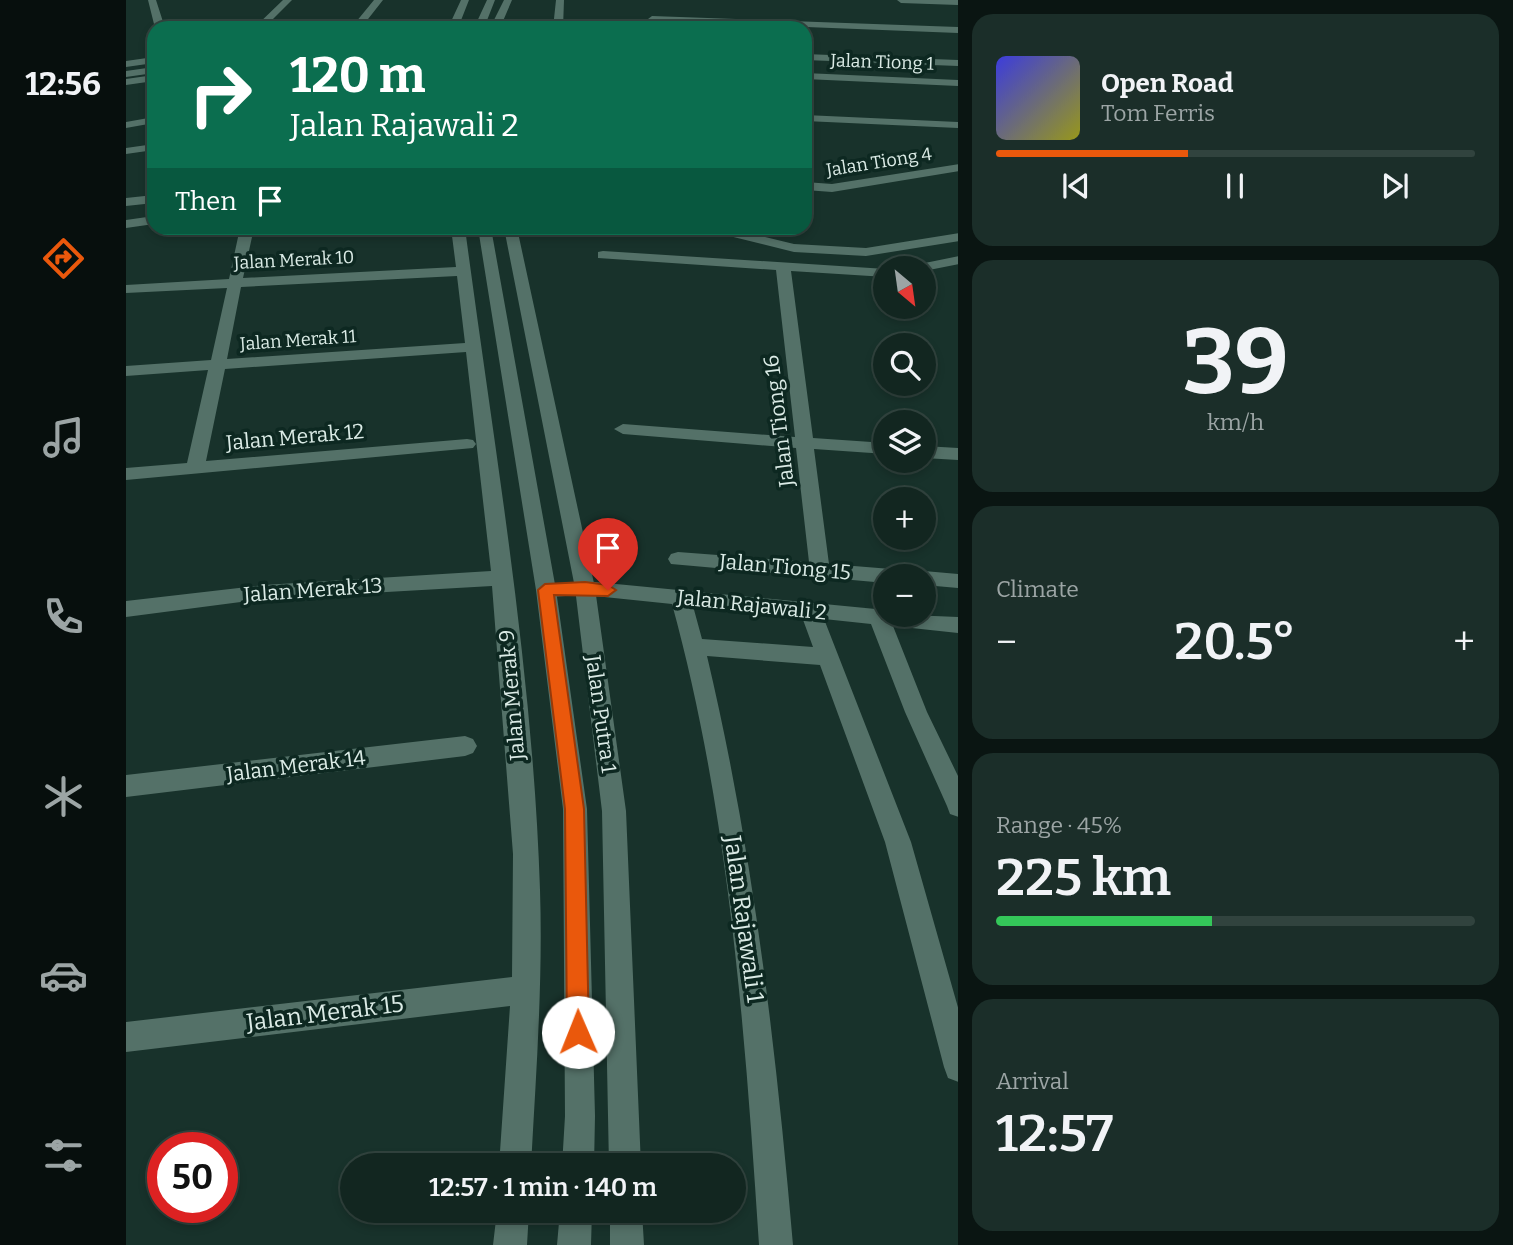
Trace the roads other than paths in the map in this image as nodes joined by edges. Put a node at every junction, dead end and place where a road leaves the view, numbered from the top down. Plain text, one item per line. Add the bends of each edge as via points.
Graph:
1 (152, 0) edge
2 (288, 0) edge
3 (379, 0) edge
4 (465, 0) edge
5 (491, 0) edge
6 (508, 0) edge
7 (560, 0) edge
8 (901, 0) edge
9 (940, 1) edge
10 (958, 2) edge
11 (653, 20) edge
12 (158, 21) edge
13 (266, 21) edge
14 (362, 21) edge
15 (456, 21) edge
16 (482, 21) edge
17 (498, 21) edge
18 (558, 21) edge
19 (678, 21) edge
20 (812, 26) edge
21 (957, 32) edge
22 (812, 57) edge
23 (147, 61) edge
24 (958, 63) edge
25 (126, 64) edge
26 (812, 66) edge
27 (147, 71) edge
28 (958, 73) edge
29 (126, 74) edge
30 (812, 76) edge
31 (147, 79) edge
32 (126, 82) edge
33 (958, 83) edge
34 (812, 118) edge
35 (147, 121) edge
36 (126, 125) edge
37 (958, 125) edge
38 (147, 147) edge
39 (126, 150) edge
40 (958, 167) edge
41 (812, 187) edge
42 (147, 200) edge
43 (126, 202) edge
44 (147, 221) edge
45 (126, 224) edge
46 (245, 235) edge
47 (459, 235) edge
48 (485, 235) edge
49 (511, 235) edge
50 (742, 235) edge
51 (958, 237) edge
52 (603, 255) dead end
53 (958, 260) edge
54 (936, 265) edge
55 (783, 267) junction
56 (463, 271) junction
57 (873, 273) edge
58 (235, 282) junction
59 (126, 289) edge
60 (472, 346) junction
61 (218, 365) junction
62 (126, 371) edge
63 (623, 429) dead end
64 (804, 442) junction
65 (467, 444) dead end
66 (873, 448) edge
67 (936, 453) edge
68 (958, 454) edge
69 (195, 469) junction
70 (126, 474) edge
71 (678, 559) dead end
72 (820, 570) junction
73 (873, 574) edge
74 (501, 578) junction
75 (936, 579) edge
76 (958, 581) edge
77 (585, 588) junction
78 (545, 590) junction
79 (680, 597) junction
80 (126, 608) edge
81 (810, 610) junction
82 (873, 617) edge
83 (936, 623) edge
84 (958, 625) edge
85 (883, 627) edge
86 (695, 647) junction
87 (828, 657) junction
88 (465, 746) dead end
89 (126, 786) edge
90 (958, 806) edge
91 (525, 990) junction
92 (126, 1037) edge
93 (958, 1067) edge
94 (516, 1153) edge
95 (579, 1153) edge
96 (625, 1153) edge
97 (512, 1223) edge
98 (575, 1223) edge
99 (626, 1223) edge
100 (510, 1245) edge
101 (574, 1245) edge
102 (627, 1245) edge
103 (776, 1245) edge

1 - 12 street
2 - 13 street
3 - 14 street
4 - 15 street
5 - 16 street
6 - 17 street
7 - 18 street
8 - 9 street
9 - 10 street
9 - 21 street
11 - 19 street
20 - 21 street
22 - 24 street
23 - 25 street
26 - 28 street
27 - 29 street
30 - 33 street, Jalan Tiong 1
31 - 32 street
34 - 37 street
35 - 36 street
38 - 39 street
40 - 41 street, Jalan Tiong 4 via 832,188
42 - 43 street
44 - 45 street
46 - 58 street
47 - 56 street, Jalan Merak 9
48 - 78 street, Jalan Putra 1
49 - 77 street, Jalan Putra 1
50 - 51 street via 794,248 866,252
52 - 55 street
53 - 54 street
55 - 57 street
55 - 64 street, Jalan Tiong 16
56 - 58 street, Jalan Merak 10
56 - 60 street, Jalan Merak 9
58 - 59 street, Jalan Merak 10
58 - 61 street
60 - 61 street, Jalan Merak 11
60 - 74 street, Jalan Merak 9
61 - 62 street, Jalan Merak 11
61 - 69 street
63 - 64 street
64 - 66 street
64 - 72 street, Jalan Tiong 16
65 - 69 street, Jalan Merak 12
67 - 68 street
69 - 70 street, Jalan Merak 12
71 - 72 street, Jalan Tiong 15
72 - 73 street, Jalan Tiong 15
74 - 80 street, Jalan Merak 13 via 264,592
74 - 91 street, Jalan Merak 9 via 526,855
75 - 76 street
77 - 78 street, Jalan Rajawali 2
77 - 79 street, Jalan Rajawali 2
77 - 96 street, Jalan Putra 1 via 614,811
78 - 95 street, Jalan Putra 1 via 575,809
79 - 81 street, Jalan Rajawali 2
79 - 86 street, Jalan Rajawali 1
81 - 82 street, Jalan Rajawali 2
81 - 87 street
83 - 84 street, Jalan Rajawali 2
85 - 90 street
86 - 87 street
86 - 103 street, Jalan Rajawali 1 via 734,843 763,1063
87 - 93 street via 898,842
88 - 89 street, Jalan Merak 14
91 - 92 street, Jalan Merak 15
91 - 94 street, Jalan Merak 9
97 - 100 street
98 - 101 street
99 - 102 street

